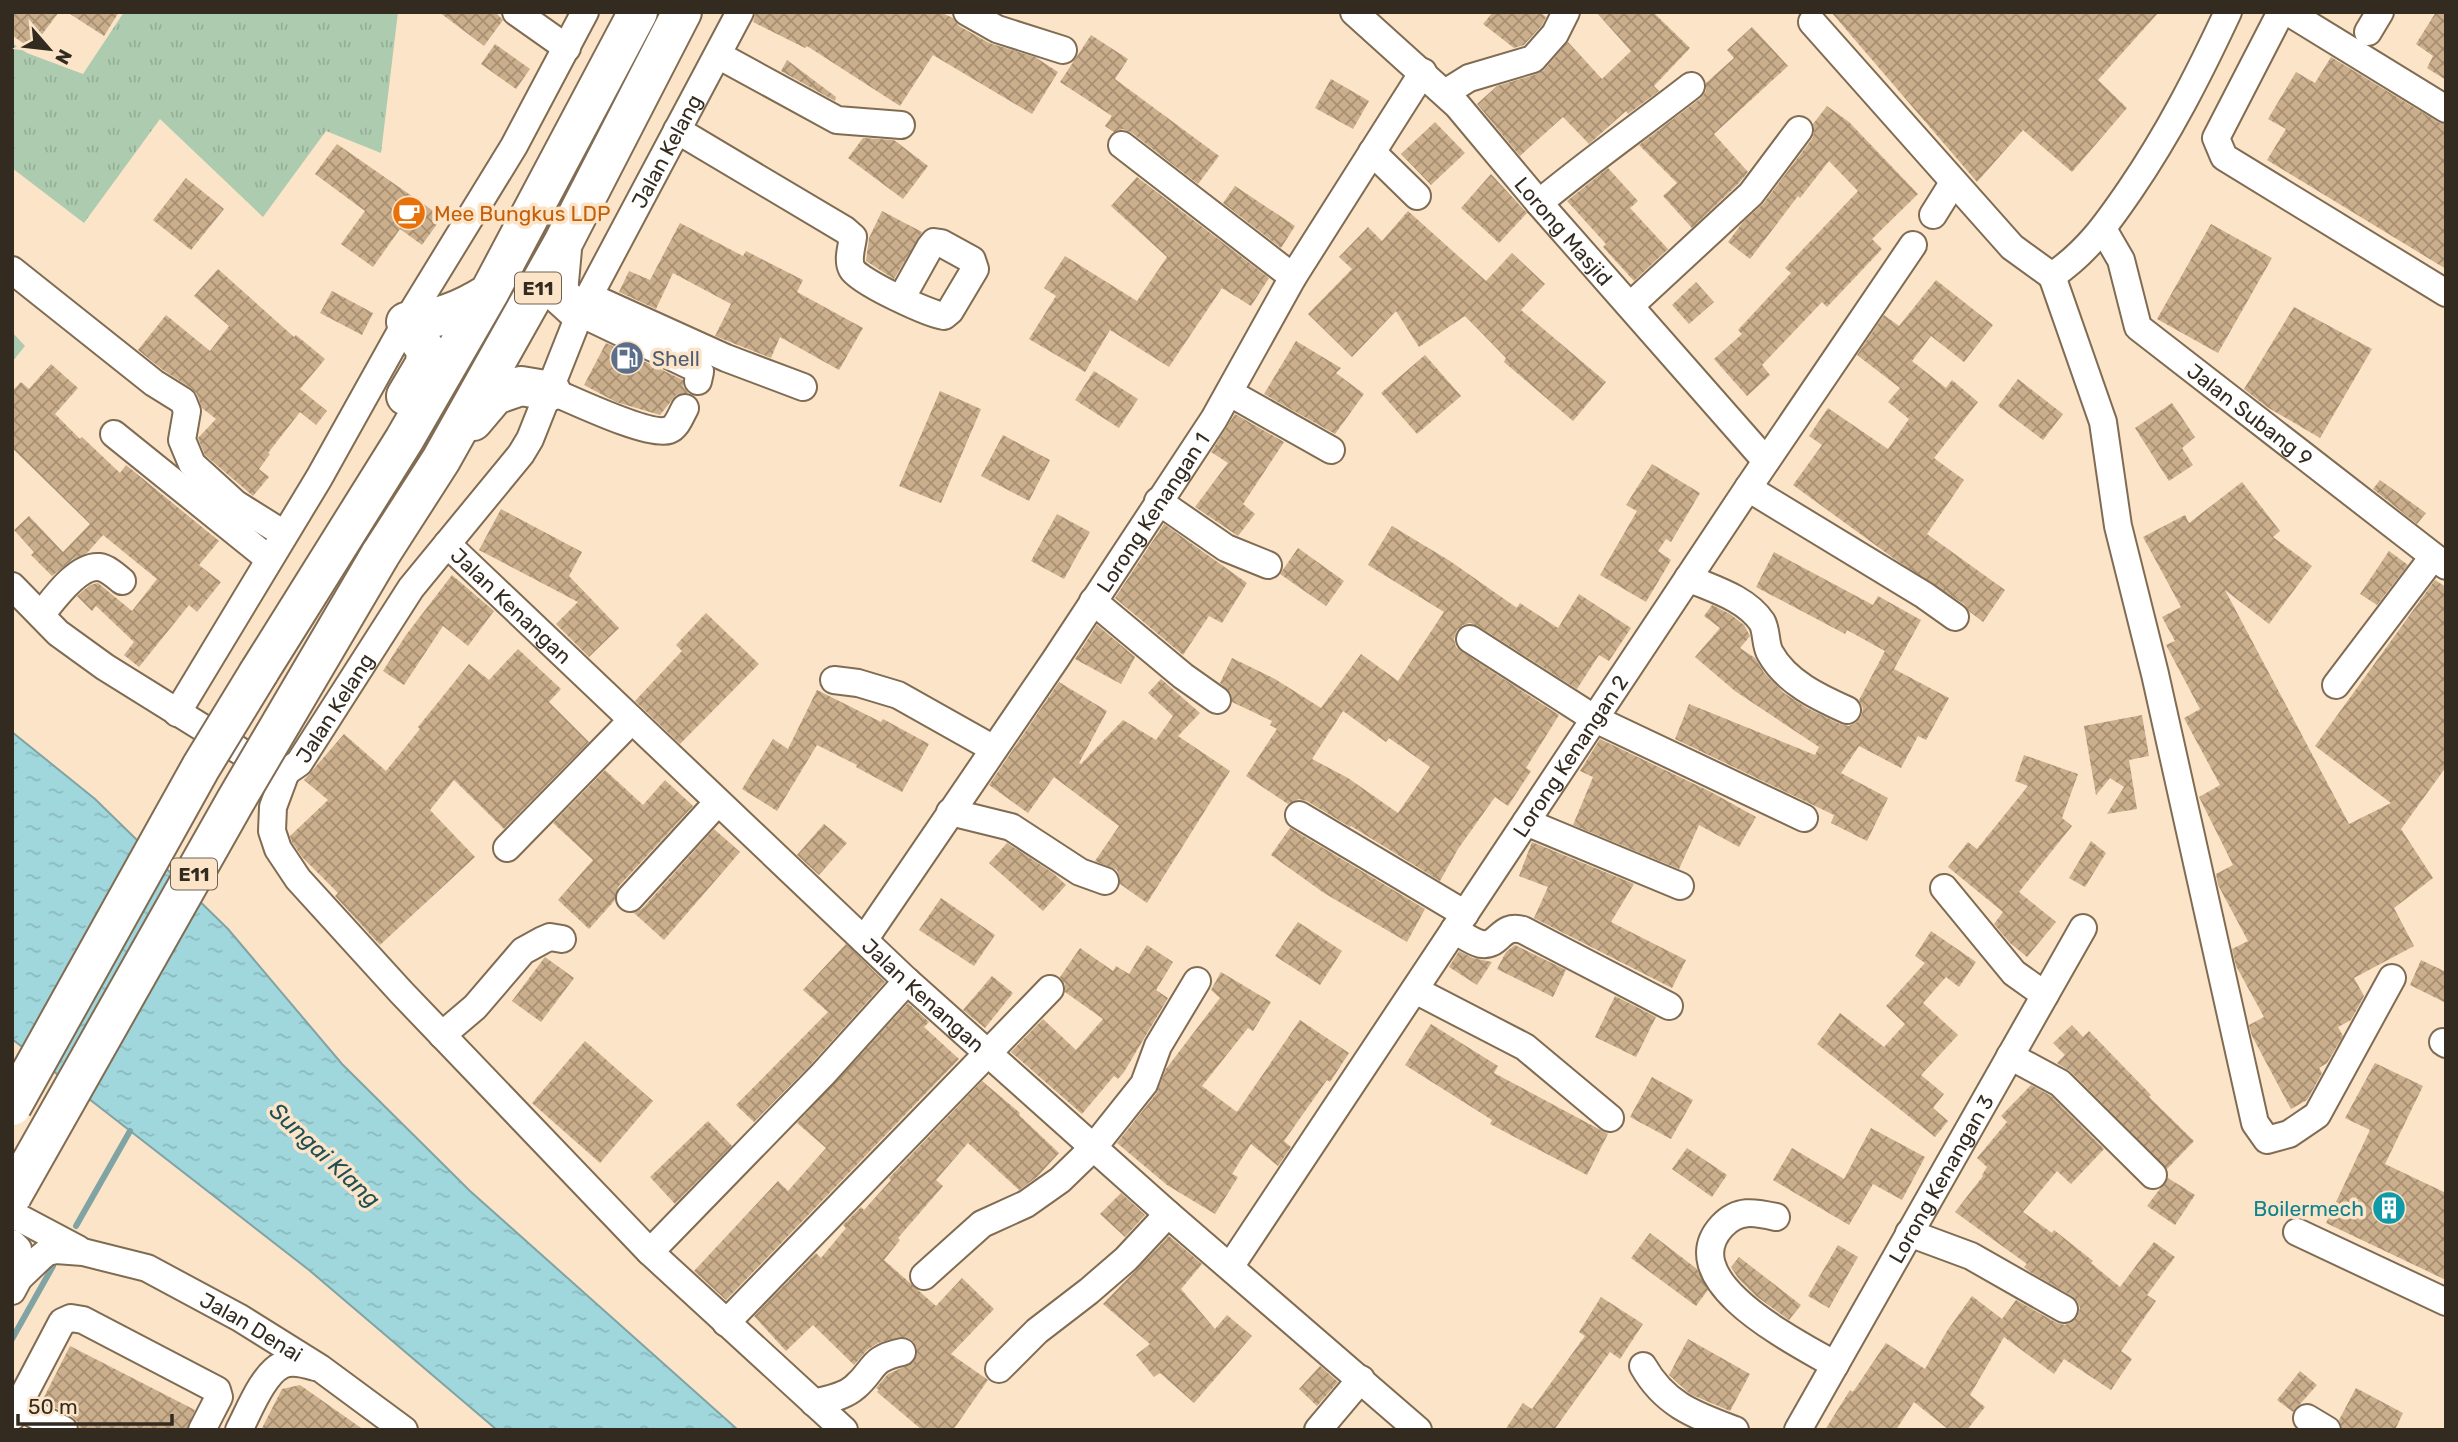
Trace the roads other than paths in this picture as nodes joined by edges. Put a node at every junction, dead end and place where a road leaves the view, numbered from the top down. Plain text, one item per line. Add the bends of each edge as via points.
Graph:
1 (516, 12) edge
2 (585, 12) edge
3 (638, 12) edge
4 (682, 12) edge
5 (740, 12) edge
6 (967, 12) edge
7 (1354, 12) edge
8 (1566, 12) edge
9 (2228, 12) edge
10 (2281, 12) edge
11 (2288, 12) edge
12 (1812, 22) dead end
13 (567, 48) junction
14 (1063, 50) dead end
15 (718, 55) junction
16 (1423, 72) junction
17 (1691, 86) dead end
18 (1445, 93) junction
19 (2446, 109) edge
20 (901, 125) dead end
21 (677, 130) junction
22 (1798, 130) dead end
23 (1122, 145) dead end
24 (1372, 152) junction
25 (1954, 183) junction
26 (1417, 196) dead end
27 (1539, 203) junction
28 (1933, 215) dead end
29 (2103, 229) junction
30 (563, 243) junction
31 (1913, 245) dead end
32 (12, 270) edge
33 (2052, 276) junction
34 (1293, 277) junction
35 (489, 293) junction
36 (2446, 293) edge
37 (901, 299) dead end
38 (585, 305) junction
39 (1630, 306) junction
40 (406, 323) junction
41 (698, 381) dead end
42 (803, 387) dead end
43 (551, 391) junction
44 (1230, 393) junction
45 (685, 408) dead end
46 (114, 434) dead end
47 (1331, 450) dead end
48 (441, 460) junction
49 (1766, 461) junction
50 (1748, 488) junction
51 (1158, 500) junction
52 (284, 534) junction
53 (447, 544) junction
54 (270, 559) junction
55 (2439, 561) edge
56 (1269, 565) dead end
57 (321, 573) junction
58 (1688, 578) junction
59 (122, 581) dead end
60 (12, 586) edge
61 (1093, 601) junction
62 (41, 615) junction
63 (1955, 617) dead end
64 (1470, 639) dead end
65 (834, 680) dead end
66 (2336, 685) dead end
67 (1217, 700) dead end
68 (1847, 710) dead end
69 (177, 713) junction
70 (1595, 719) junction
71 (632, 720) junction
72 (994, 749) junction
73 (286, 772) junction
74 (718, 802) junction
75 (950, 813) junction
76 (1299, 815) dead end
77 (1804, 818) dead end
78 (1526, 822) junction
79 (507, 848) dead end
80 (1105, 881) dead end
81 (1680, 886) dead end
82 (1944, 888) dead end
83 (630, 898) dead end
84 (1459, 922) junction
85 (2083, 928) dead end
86 (562, 939) dead end
87 (864, 940) junction
88 (2392, 978) dead end
89 (907, 981) junction
90 (1197, 981) dead end
91 (1049, 989) dead end
92 (1415, 990) junction
93 (2045, 995) junction
94 (1669, 1006) dead end
95 (442, 1035) junction
96 (990, 1053) junction
97 (2010, 1056) junction
98 (12, 1106) edge
99 (1611, 1118) dead end
100 (1093, 1148) junction
101 (2153, 1175) dead end
102 (12, 1196) edge
103 (12, 1214) edge
104 (1168, 1214) junction
105 (1776, 1217) dead end
106 (2297, 1231) dead end
107 (1909, 1233) junction
108 (12, 1243) edge
109 (83, 1252) junction
110 (650, 1252) junction
111 (1230, 1267) junction
112 (924, 1276) dead end
113 (16, 1285) edge
114 (2446, 1302) edge
115 (2064, 1309) dead end
116 (240, 1318) junction
117 (726, 1323) junction
118 (902, 1352) dead end
119 (1643, 1366) dead end
120 (1835, 1366) junction
121 (320, 1368) junction
122 (999, 1369) dead end
123 (269, 1375) junction
124 (1361, 1379) junction
125 (814, 1403) junction
126 (15, 1411) edge
127 (374, 1420) edge
128 (1801, 1428) edge
129 (64, 1430) edge
130 (202, 1430) edge
131 (239, 1430) edge
132 (404, 1430) edge
133 (844, 1430) edge
134 (1318, 1430) edge
135 (1418, 1430) edge
136 (1735, 1430) edge

1 - 13 street
2 - 13 street
3 - 35 highway, E11
4 - 30 highway, E11
5 - 15 street, Jalan Kelang
6 - 14 street via 998,29
7 - 16 street, Lorong Masjid
8 - 18 street via 1555,34 1533,59 1469,78
9 - 29 street via 2170,128
10 - 36 street via 2216,138 2224,157
11 - 19 street
12 - 25 street
13 - 40 street
15 - 20 street via 837,120
15 - 21 street, Jalan Kelang
16 - 18 street, Lorong Masjid
16 - 24 street, Lorong Kenangan 1
17 - 27 street
18 - 27 street, Lorong Masjid
21 - 37 street via 845,230 853,237 853,271
21 - 38 street, Jalan Kelang
22 - 39 street via 1751,194
23 - 34 street
24 - 26 street
24 - 34 street, Lorong Kenangan 1
25 - 28 street
25 - 33 street via 2012,247
27 - 39 street, Lorong Masjid
29 - 33 street via 2074,261
29 - 55 street, Jalan Subang 9 via 2121,260 2138,327
30 - 38 highway via 558,293
30 - 48 highway, E11
31 - 49 street, Lorong Kenangan 2
32 - 52 street via 183,401 187,411 182,440 192,464 236,504
33 - 88 street via 2104,422 2118,526 2255,1123 2267,1140 2289,1134 2317,1115
34 - 44 street, Lorong Kenangan 1
35 - 40 highway via 464,309
35 - 57 highway, E11
38 - 41 street via 695,368 700,372
38 - 42 street
38 - 43 street, Jalan Kelang
39 - 49 street, Lorong Masjid
40 - 52 street
40 - 57 highway via 426,350 425,364 344,501 325,541
43 - 45 street via 655,430 674,427
43 - 48 highway via 521,386 495,395
43 - 53 street, Jalan Kelang via 521,454
44 - 47 street
44 - 51 street, Lorong Kenangan 1
46 - 54 street
48 - 102 highway, E11, bridge via 236,800
49 - 50 street, Lorong Kenangan 2
50 - 58 street, Lorong Kenangan 2
50 - 63 street
51 - 56 street via 1226,548
51 - 61 street, Lorong Kenangan 1
52 - 54 street
53 - 71 street, Jalan Kenangan
53 - 73 street, Jalan Kelang via 411,588 299,764
54 - 69 street
55 - 66 street
57 - 98 highway, E11, bridge via 201,767
58 - 68 street via 1742,603 1763,623 1769,650 1783,673
58 - 70 street, Lorong Kenangan 2
59 - 62 street via 101,567 87,568
60 - 62 street, Jalan Kelang
61 - 67 street
61 - 72 street, Lorong Kenangan 1
62 - 69 street, Jalan Kelang via 105,667
64 - 70 street
65 - 72 street via 898,695
69 - 73 street, Jalan Kelang via 272,771
70 - 77 street
70 - 78 street, Lorong Kenangan 2
71 - 74 street, Jalan Kenangan
71 - 79 street
72 - 75 street, Lorong Kenangan 1
73 - 95 street via 273,807 272,831 278,849 298,879
74 - 83 street
74 - 87 street, Jalan Kenangan
75 - 80 street via 1011,827 1080,872
75 - 87 street, Lorong Kenangan 1
76 - 84 street
78 - 81 street
78 - 84 street, Lorong Kenangan 2
82 - 93 street via 2014,973
84 - 92 street, Lorong Kenangan 2
84 - 94 street via 1480,944 1513,927 1523,930
85 - 93 street, Lorong Kenangan 3
86 - 95 street via 550,937 523,951 475,1007
87 - 89 street, Jalan Kenangan
89 - 96 street, Jalan Kenangan
89 - 110 street
90 - 100 street via 1158,1046 1144,1084
91 - 96 street
92 - 99 street via 1525,1046
92 - 111 street, Lorong Kenangan 2
93 - 97 street, Lorong Kenangan 3
95 - 110 street
96 - 100 street, Jalan Kenangan
96 - 117 street
97 - 101 street via 2060,1083
97 - 107 street, Lorong Kenangan 3
100 - 104 street, Jalan Kenangan
100 - 112 street via 1026,1204 982,1224
103 - 109 street
104 - 111 street, Jalan Kenangan
104 - 122 street via 1126,1259 1037,1331
105 - 120 street via 1746,1212 1732,1216 1710,1243 1709,1259 1742,1306
106 - 114 street
107 - 115 street via 1971,1255
107 - 120 street, Lorong Kenangan 3
108 - 113 street via 18,1249
109 - 113 street via 47,1252
109 - 116 street, Jalan Denai via 147,1268
110 - 117 street
111 - 124 street, Jalan Kenangan
116 - 121 street, Jalan Denai
116 - 123 street via 268,1349
117 - 125 street
118 - 125 street via 881,1358 845,1394
119 - 136 street via 1667,1397 1691,1413
120 - 128 street, Lorong Kenangan 3
121 - 123 street via 300,1362 283,1364
121 - 127 street, Jalan Denai
123 - 131 street
124 - 134 street
124 - 135 street, Jalan Kenangan
125 - 133 street
126 - 129 street
126 - 130 street via 62,1322 71,1318 83,1320 217,1390 219,1397
127 - 132 street, Jalan Denai

